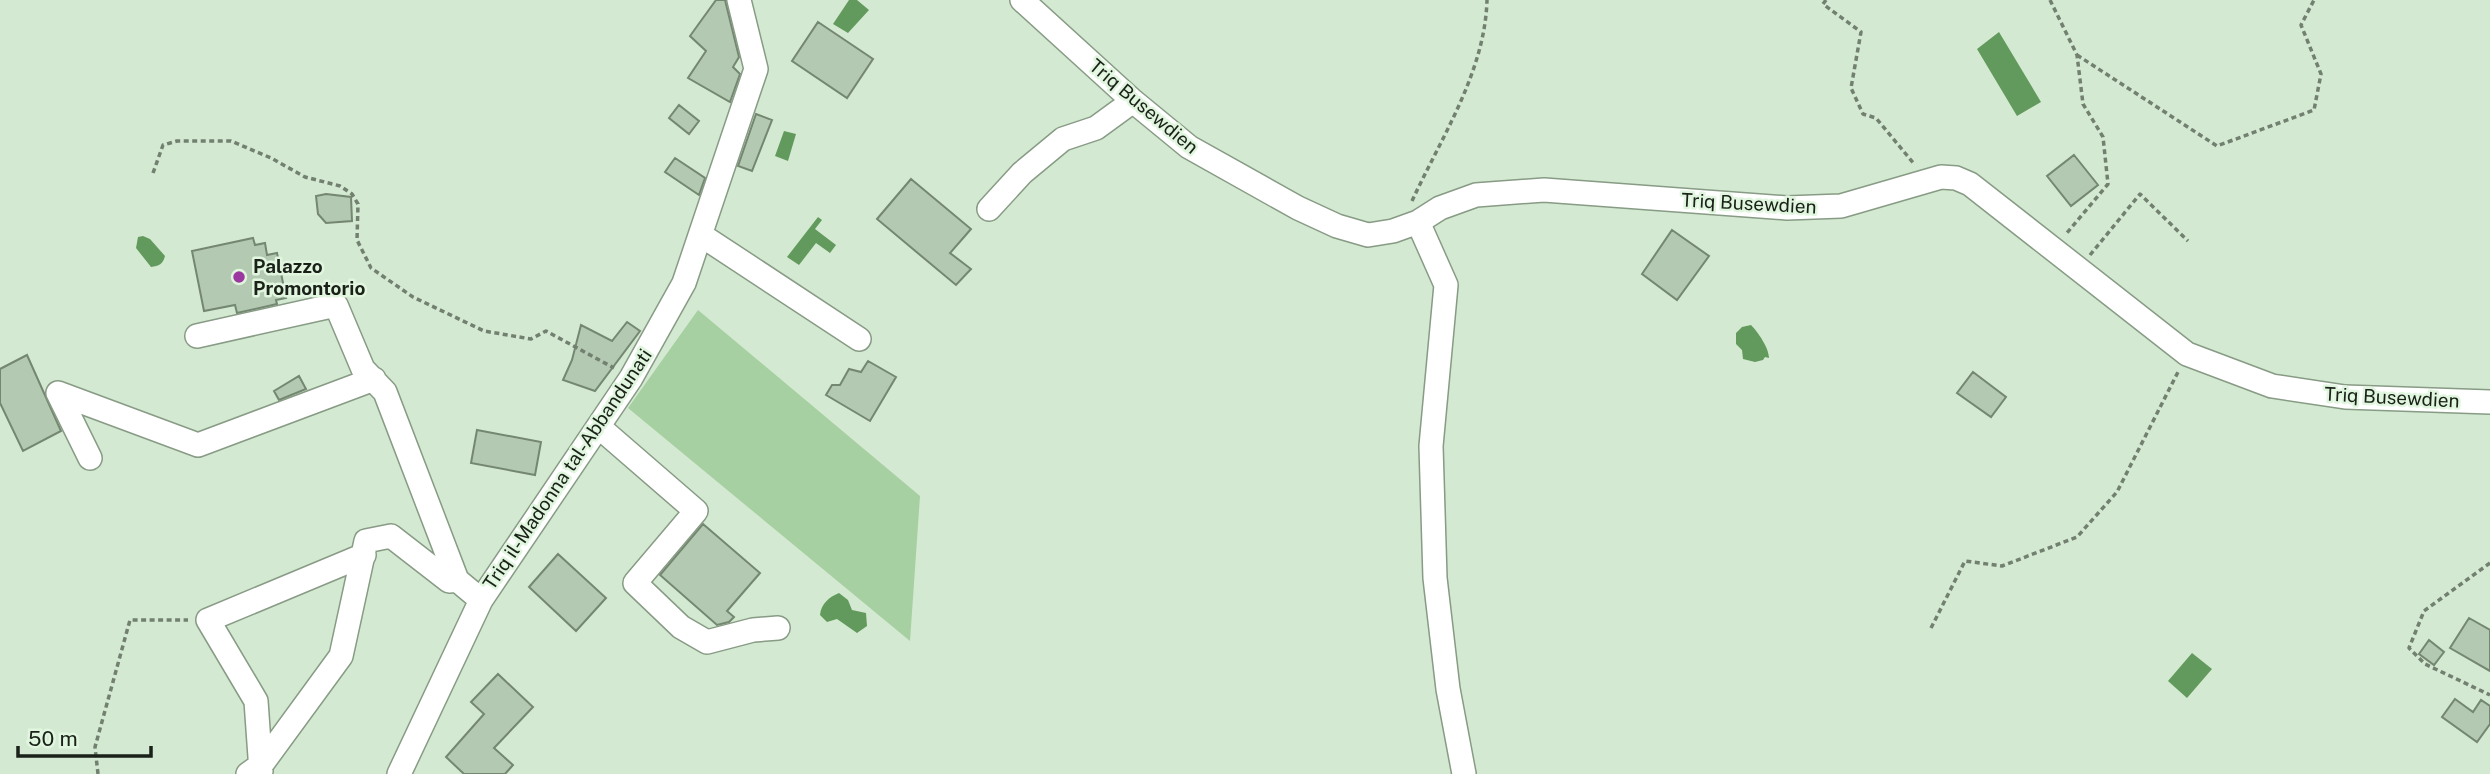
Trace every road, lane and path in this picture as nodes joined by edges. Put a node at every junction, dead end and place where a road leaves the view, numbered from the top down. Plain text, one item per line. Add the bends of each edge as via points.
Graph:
1 (739, 0) edge
2 (1022, 0) edge
3 (1487, 0) edge
4 (1826, 0) edge
5 (2050, 0) edge
6 (2314, 0) edge
7 (2077, 55) junction
8 (1133, 101) junction
9 (153, 173) dead end
10 (1928, 181) junction
11 (989, 209) dead end
12 (1418, 222) junction
13 (701, 235) junction
14 (2188, 242) dead end
15 (2053, 249) junction
16 (2078, 270) junction
17 (197, 336) dead end
18 (859, 340) dead end
19 (2187, 355) junction
20 (631, 378) junction
21 (374, 379) junction
22 (2490, 402) edge
23 (599, 427) junction
24 (90, 458) dead end
25 (364, 555) junction
26 (2490, 564) edge
27 (457, 580) junction
28 (481, 600) junction
29 (208, 620) junction
30 (778, 628) dead end
31 (1931, 628) dead end
32 (2490, 695) edge
33 (257, 771) edge
34 (98, 774) edge
35 (399, 774) edge
36 (1464, 774) edge

1 - 13 street, Triq il-Madonna tal-Abbandunati via 756,69
2 - 8 street, Triq Busewdien
3 - 12 path via 1486,26 1464,94 1412,200 1410,212
4 - 10 path via 1823,4 1861,32 1852,88 1863,114 1875,118
5 - 7 path
6 - 7 path via 2301,25 2321,74 2314,110 2217,146
7 - 15 path via 2083,104 2103,138 2108,184
8 - 11 street via 1096,128 1063,139
8 - 12 street, Triq Busewdien via 1189,147 1337,226 1368,235
9 - 20 path via 163,145 231,141 305,177 340,186 358,204 357,240 371,268 413,297 484,331 531,339 546,331
10 - 12 street, Triq Busewdien via 1841,206 1787,208 1544,190 1476,195
10 - 15 street, Triq Busewdien via 1956,178 1970,184
12 - 36 street via 1446,285 1431,446 1434,552 1448,688
13 - 18 street
13 - 20 street, Triq il-Madonna tal-Abbandunati via 684,283
14 - 16 path via 2140,194
15 - 16 street, Triq Busewdien
16 - 19 street, Triq Busewdien
17 - 21 street via 336,306 363,369
19 - 22 street, Triq Busewdien via 2272,386 2345,397
19 - 31 path via 2117,492 2077,537 2002,566 1965,561
20 - 23 street, Triq il-Madonna tal-Abbandunati
21 - 24 street via 198,445 58,393
21 - 27 street via 385,392
23 - 28 street, Triq il-Madonna tal-Abbandunati
23 - 30 street via 696,511 635,583 681,627 707,642
25 - 27 street via 366,541 391,536 449,581
25 - 29 street
25 - 33 street via 341,656
26 - 32 path via 2424,611 2409,648 2425,664
27 - 28 street
28 - 35 street, Triq il-Madonna tal-Abbandunati
29 - 33 street via 256,701
29 - 34 path via 130,620 95,747

